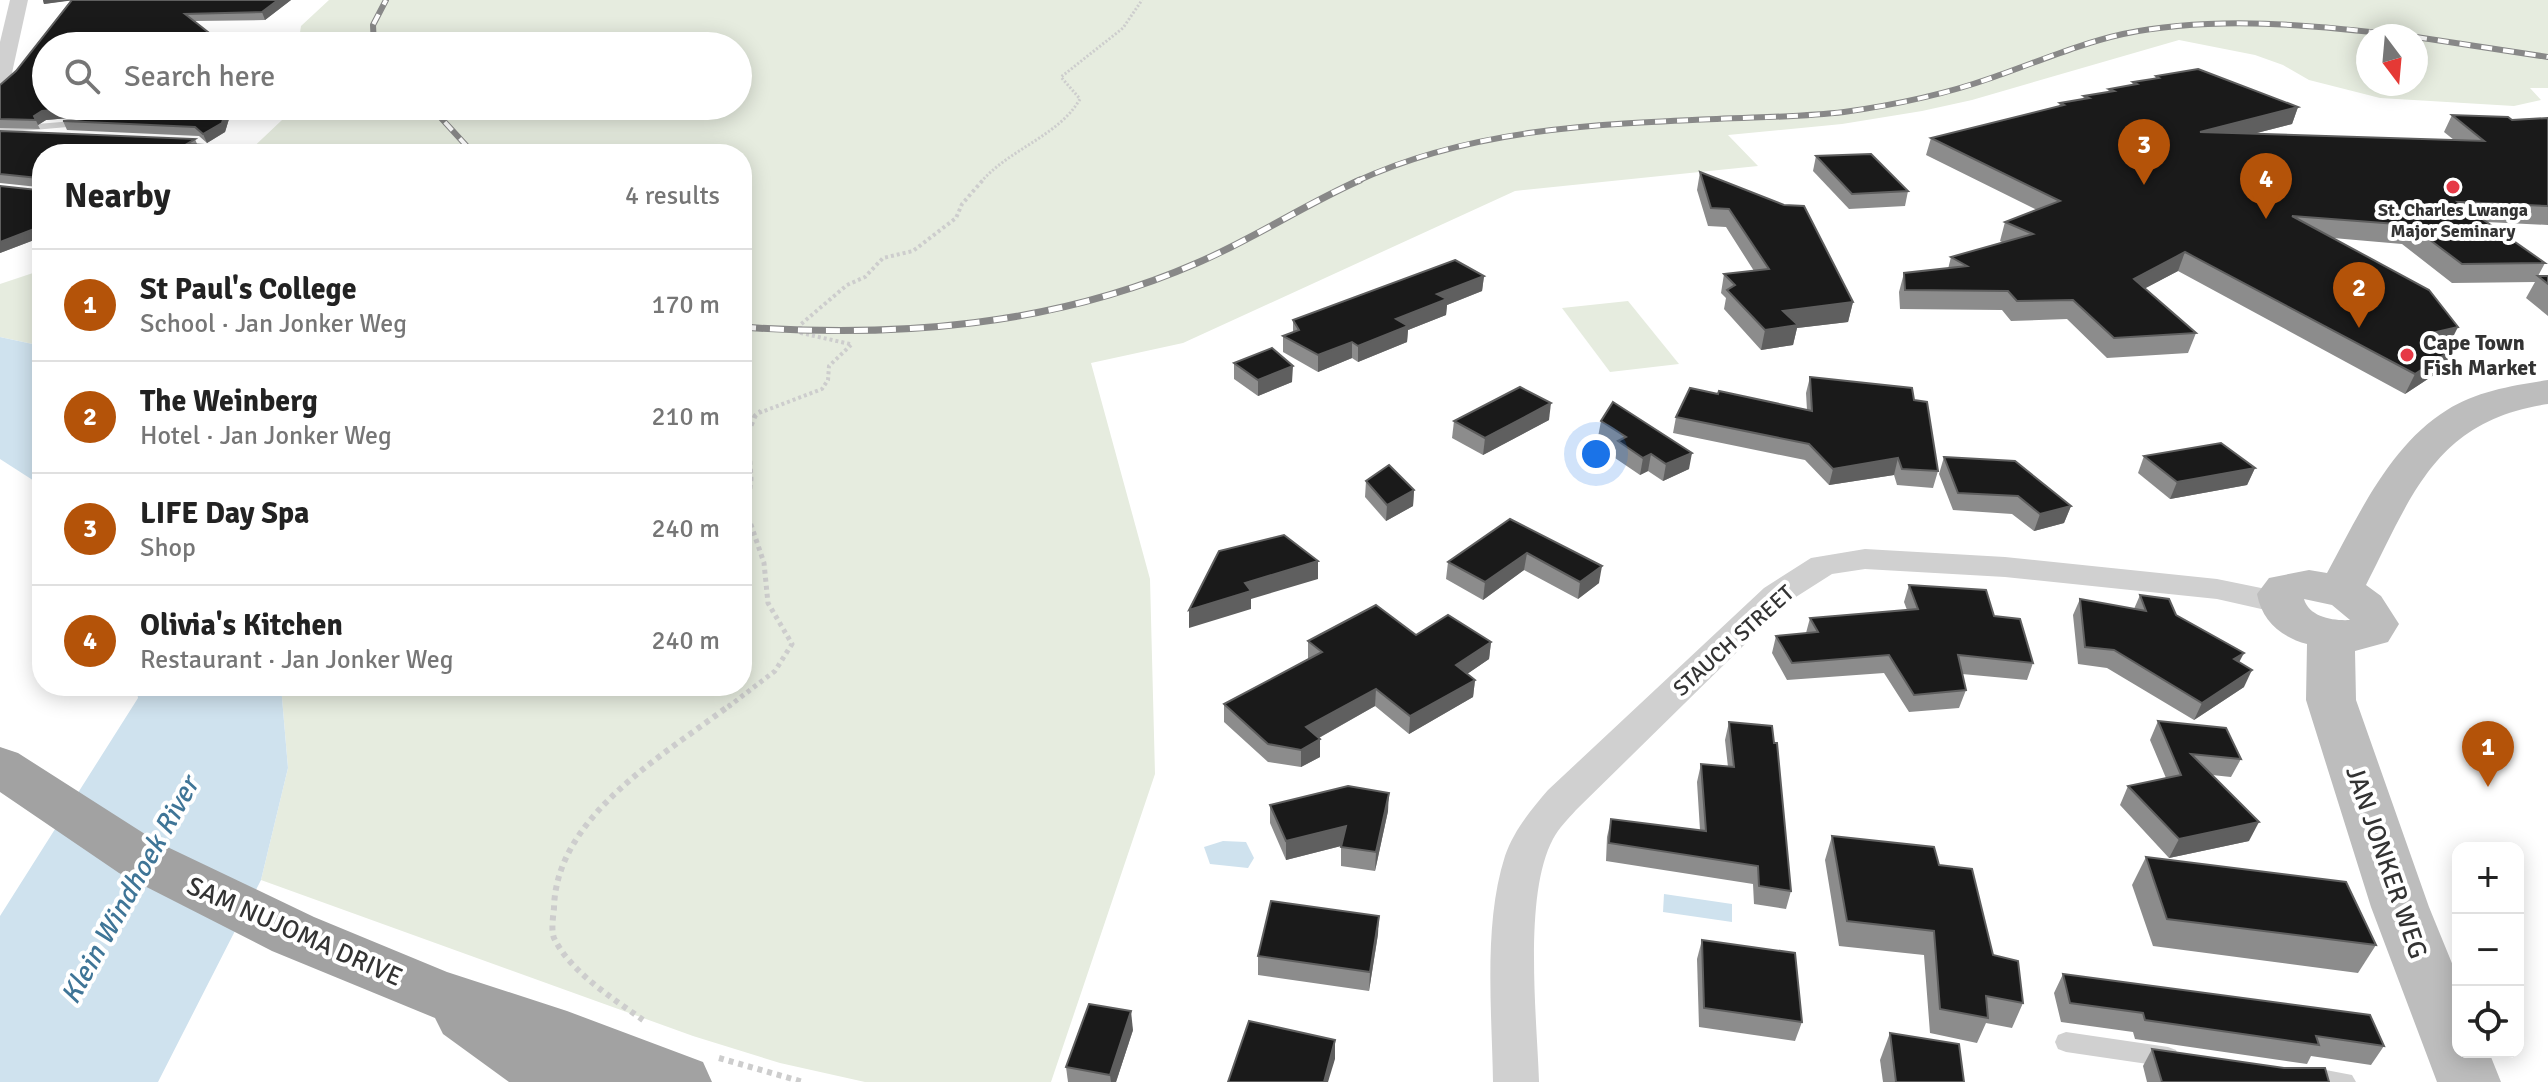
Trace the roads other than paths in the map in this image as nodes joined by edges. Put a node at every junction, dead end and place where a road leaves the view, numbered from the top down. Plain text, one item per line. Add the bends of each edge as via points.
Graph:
1 (19, 0) edge
2 (7, 21) edge
3 (0, 82) edge
4 (94, 122) edge
5 (0, 132) edge
6 (77, 136) edge
7 (2548, 392) edge
8 (2279, 602) joint
9 (2335, 614) junction
10 (0, 766) edge
11 (430, 991) junction
12 (2066, 1042) dead end
13 (2190, 1060) edge
14 (693, 1068) edge
15 (2282, 1073) edge
16 (571, 1082) edge
17 (1516, 1082) edge
18 (2344, 1082) edge
19 (2469, 1082) edge

1 - 2 street
2 - 3 street
4 - 5 lane
5 - 6 lane
7 - 9 main road, JAN JONKER WEG via 2477,409 2429,445 2393,497
8 - 9 main road via 2285,588 2309,584
8 - 17 street, STAUCH STREET via 2217,589 2005,567 1876,559 1823,565 1776,595 1562,800 1534,835 1515,922
9 - 19 main road, JAN JONKER WEG via 2331,700 2400,907
10 - 11 highway, SAM NUJOMA DRIVE via 139,858 293,934
11 - 14 highway, SAM NUJOMA DRIVE via 545,1030
11 - 16 highway, SAM NUJOMA DRIVE via 524,1059
12 - 13 lane
15 - 18 lane

